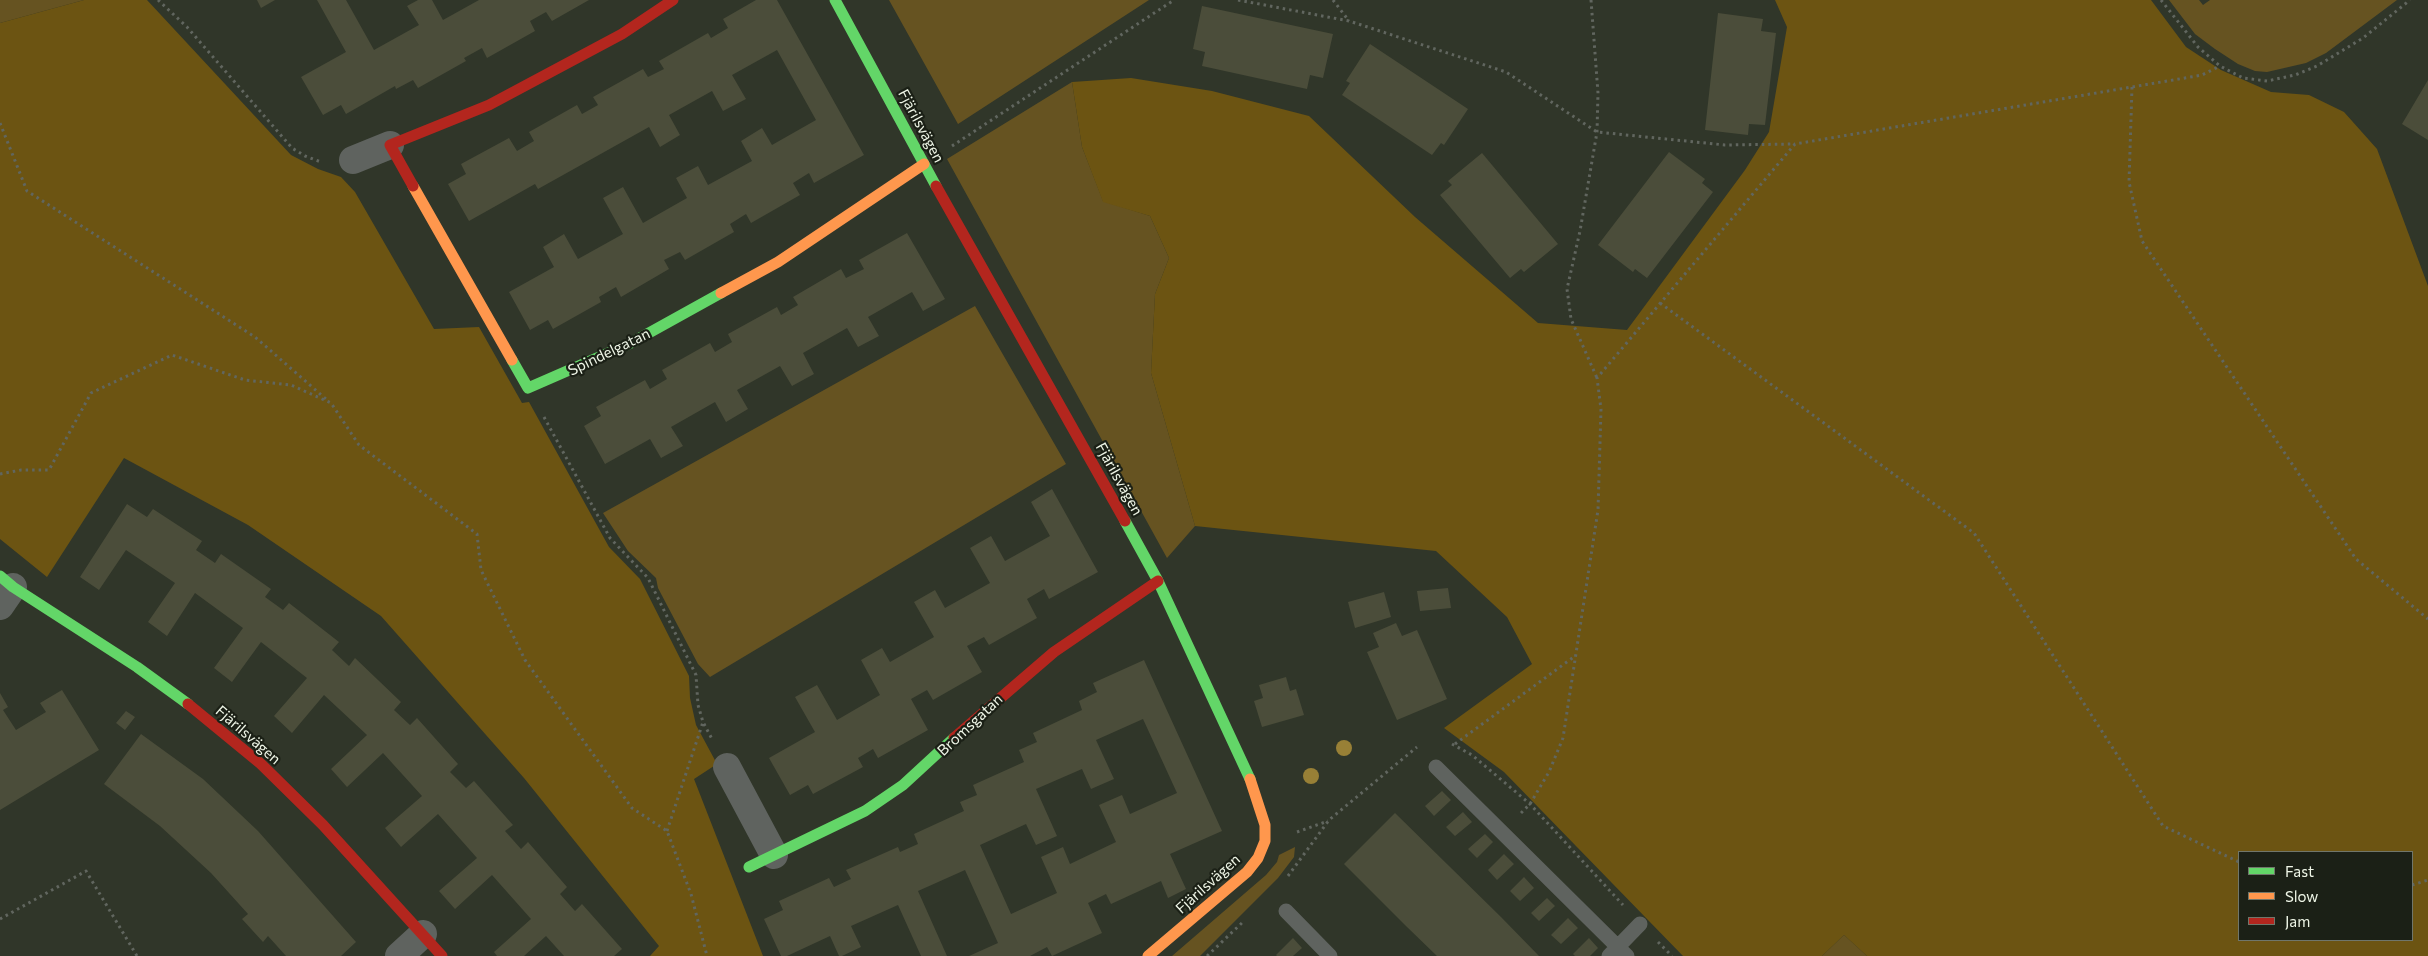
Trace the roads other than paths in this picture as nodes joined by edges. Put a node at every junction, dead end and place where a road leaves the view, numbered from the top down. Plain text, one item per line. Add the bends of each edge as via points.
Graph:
1 (673, 0) edge
2 (835, 0) edge
3 (390, 146) junction
4 (353, 160) road end
5 (924, 164) junction
6 (1158, 581) junction
7 (4, 590) edge
8 (727, 767) road end
9 (1436, 767) dead end
10 (774, 855) junction
11 (749, 867) dead end
12 (1286, 911) dead end
13 (1640, 924) road end
14 (423, 934) junction
15 (1618, 953) edge
16 (399, 956) edge
17 (442, 956) edge
18 (1148, 956) edge
19 (1330, 956) edge

1 - 3 street via 622,34 489,105
2 - 5 street, Fjärilsvägen
3 - 4 street
3 - 5 street, Spindelgatan via 528,388 629,344 778,262
5 - 6 street, Fjärilsvägen
6 - 10 street, Bromsgatan via 1054,652 903,785 865,811
6 - 18 street, Fjärilsvägen via 1255,789 1265,825 1265,841 1247,872
7 - 14 street, Fjärilsvägen via 137,667 201,714 261,764 323,825
8 - 10 street
9 - 15 lane
10 - 11 street, Bromsgatan
12 - 19 lane
13 - 15 lane
14 - 16 street
14 - 17 street, Fjärilsvägen

